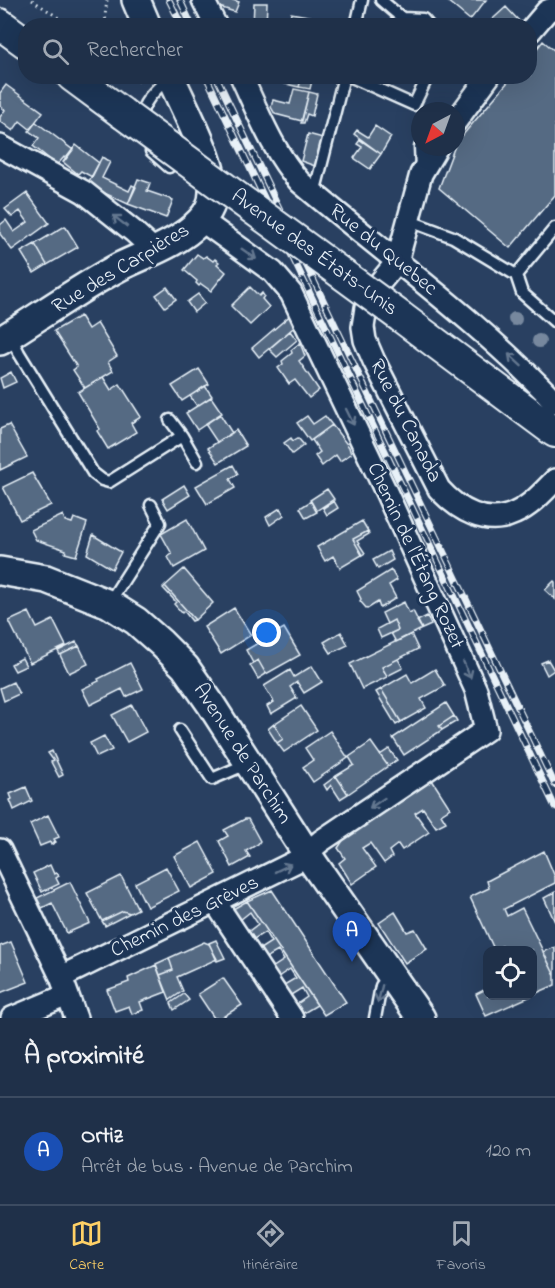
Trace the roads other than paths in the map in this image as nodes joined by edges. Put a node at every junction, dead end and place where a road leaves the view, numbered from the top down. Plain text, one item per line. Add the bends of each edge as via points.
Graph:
1 (136, 0) edge
2 (204, 0) edge
3 (362, 0) edge
4 (381, 0) edge
5 (555, 8) edge
6 (144, 18) edge
7 (212, 18) edge
8 (358, 18) edge
9 (402, 18) edge
10 (537, 23) edge
11 (0, 24) edge
12 (18, 37) edge
13 (83, 84) edge
14 (163, 84) edge
15 (173, 84) edge
16 (245, 84) edge
17 (342, 84) edge
18 (365, 84) edge
19 (425, 84) edge
20 (483, 84) edge
21 (419, 102) edge
22 (411, 106) edge
23 (465, 109) edge
24 (0, 146) edge
25 (420, 156) edge
26 (432, 156) edge
27 (169, 167) dead end
28 (421, 174) junction
29 (314, 194) junction
30 (201, 220) junction
31 (407, 220) junction
32 (555, 228) edge
33 (155, 251) junction
34 (397, 262) junction
35 (516, 275) junction
36 (555, 322) edge
37 (5, 338) edge
38 (555, 402) edge
39 (170, 420) dead end
40 (555, 432) edge
41 (182, 436) junction
42 (197, 462) dead end
43 (555, 480) edge
44 (151, 505) dead end
45 (0, 571) edge
46 (109, 604) junction
47 (180, 730) dead end
48 (249, 763) junction
49 (0, 850) edge
50 (307, 854) junction
51 (215, 902) junction
52 (390, 972) junction
53 (64, 986) junction
54 (12, 1018) edge
55 (76, 1018) edge
56 (292, 1018) edge
57 (375, 1018) edge
58 (421, 1018) edge

1 - 6 street
2 - 7 street
3 - 8 lane
4 - 9 lane
5 - 10 street
11 - 12 main road
13 - 40 main road, Avenue des États-Unis, bridge
14 - 27 lane via 149,97 140,117 145,141
15 - 30 street, Rue des Carpières via 202,147 214,191 212,203
16 - 29 street, Rue du Quebec via 287,168
17 - 29 lane
18 - 22 lane
19 - 21 lane
20 - 23 street
33 -> 24 street via 84,192
25 - 28 lane
26 - 28 street
28 - 31 street
29 - 34 street, Rue du Quebec
30 - 33 street, Rue des Carpières
30 -> 50 street, Chemin de l'Étang Rozet via 273,272 291,293 476,690 486,730
31 - 34 street
31 - 35 lane via 453,237
32 - 35 lane
33 - 37 street, Rue des Carpières via 120,267
38 -> 34 street, Rue du Quebec via 482,330
34 - 43 street, Rue du Canada via 377,286 366,308 363,327 374,361 439,489 453,505 493,518 513,514 532,503
35 - 36 lane via 522,293
37 - 41 lane via 19,353 93,473 102,480 109,482
39 - 41 lane
41 - 42 lane
44 - 46 lane via 160,524
45 - 46 street, Avenue de Parchim via 46,579
46 - 48 street, Avenue de Parchim via 136,621 185,667
47 - 48 lane via 212,778
48 - 50 street, Avenue de Parchim
49 - 53 street
51 -> 50 street, Chemin des Grèves
50 - 52 street, Avenue de Parchim
51 - 53 street, Chemin des Grèves
51 - 56 street
52 -> 57 lane via 381,987
52 - 58 street, Avenue de Parchim
53 - 54 street, Chemin des Grèves
53 - 55 street

